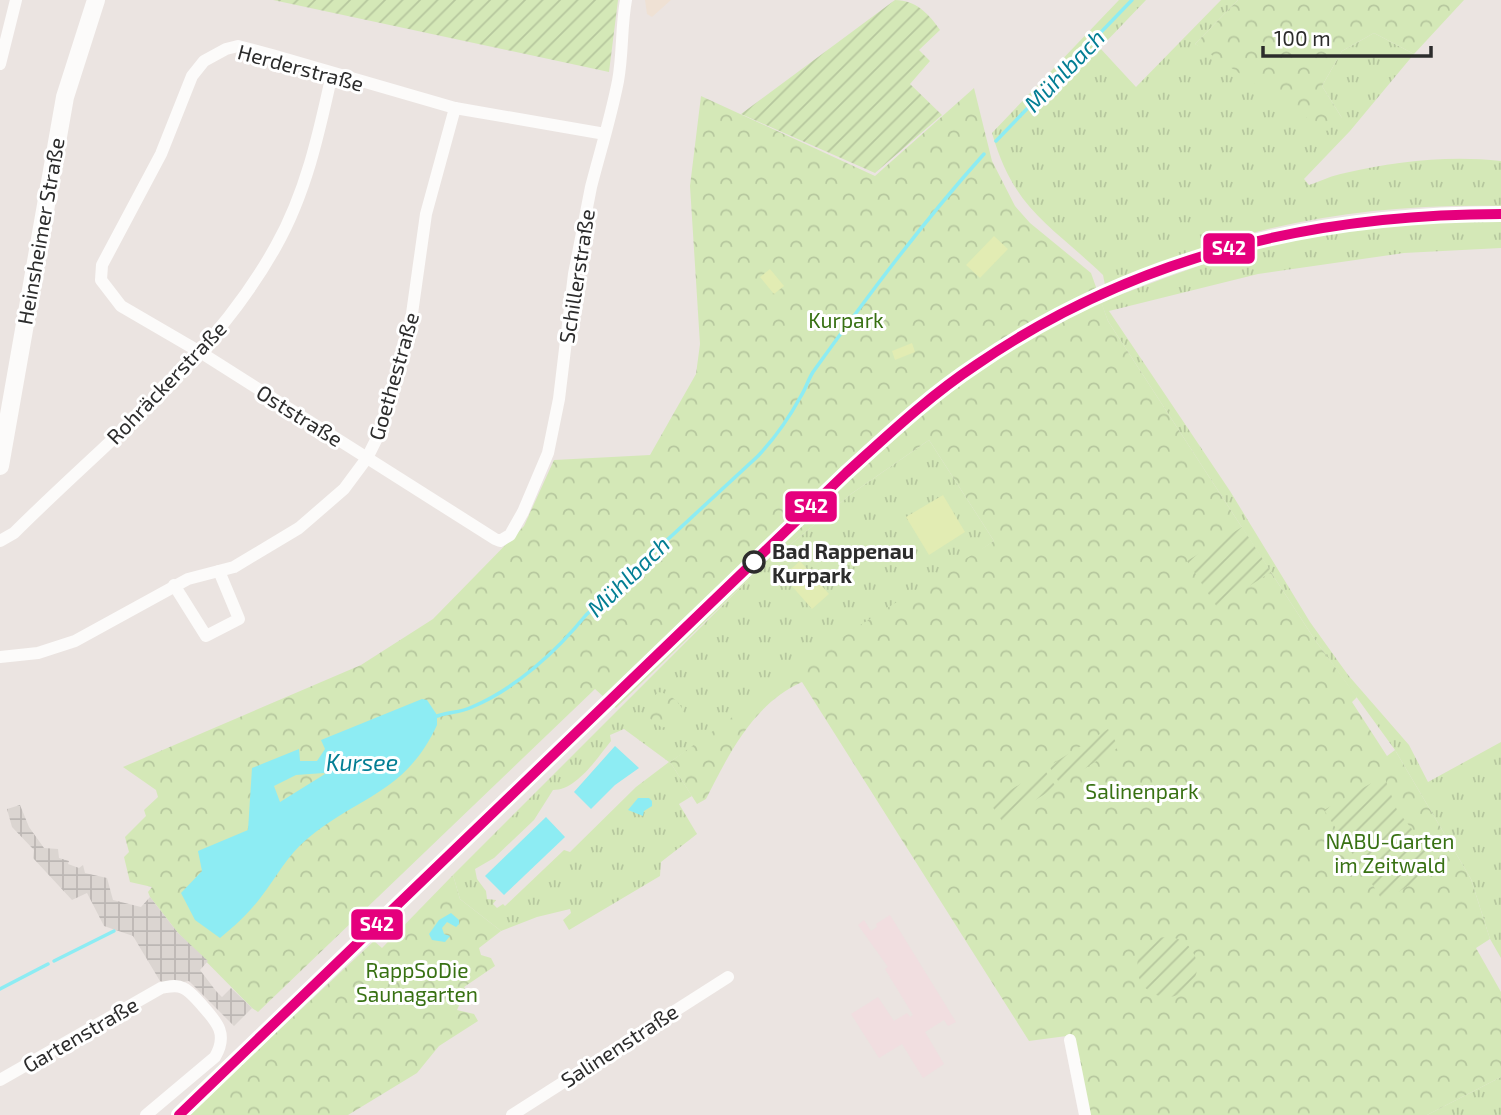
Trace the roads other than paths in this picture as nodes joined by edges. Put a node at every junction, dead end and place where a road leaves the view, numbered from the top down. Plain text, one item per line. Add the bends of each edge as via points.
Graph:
1 (16, 0) edge
2 (96, 0) edge
3 (626, 0) edge
4 (0, 64) edge
5 (332, 74) junction
6 (455, 108) junction
7 (605, 134) junction
8 (103, 286) joint
9 (200, 352) junction
10 (367, 458) junction
11 (0, 466) edge
12 (0, 541) edge
13 (500, 541) joint
14 (219, 571) junction
15 (174, 585) junction
16 (0, 657) edge
17 (728, 977) dead end
18 (1070, 1040) dead end
19 (0, 1080) edge
20 (146, 1115) edge
21 (512, 1115) edge
22 (1085, 1115) edge

1 - 4 street
2 - 11 street, Heinsheimer Straße via 65,97
3 - 7 street, Schillerstraße via 618,81
5 - 6 street, Herderstraße
5 - 8 street, Herderstraße via 238,46 204,61 192,76 161,154 102,265
5 - 9 street, Rohräckerstraße via 314,155 277,245 234,312
6 - 7 street, Herderstraße
6 - 10 street, Goethestraße via 426,214 409,335 379,434
7 - 13 street, Schillerstraße via 574,274 548,453 523,512 510,535
8 - 9 street, Oststraße via 121,306
9 - 10 street, Oststraße
9 - 12 street, Rohräckerstraße via 14,533
10 - 13 street, Oststraße
10 - 14 street, Goethestraße via 344,489 313,517 259,553
14 - 15 street, Goethestraße
14 - 15 street via 239,619 206,636
15 - 16 street, Goethestraße via 75,641 38,653
17 - 21 street, Salinenstraße
18 - 22 street
19 - 20 street, Gartenstraße via 161,988 177,986 186,989 216,1022 222,1046

